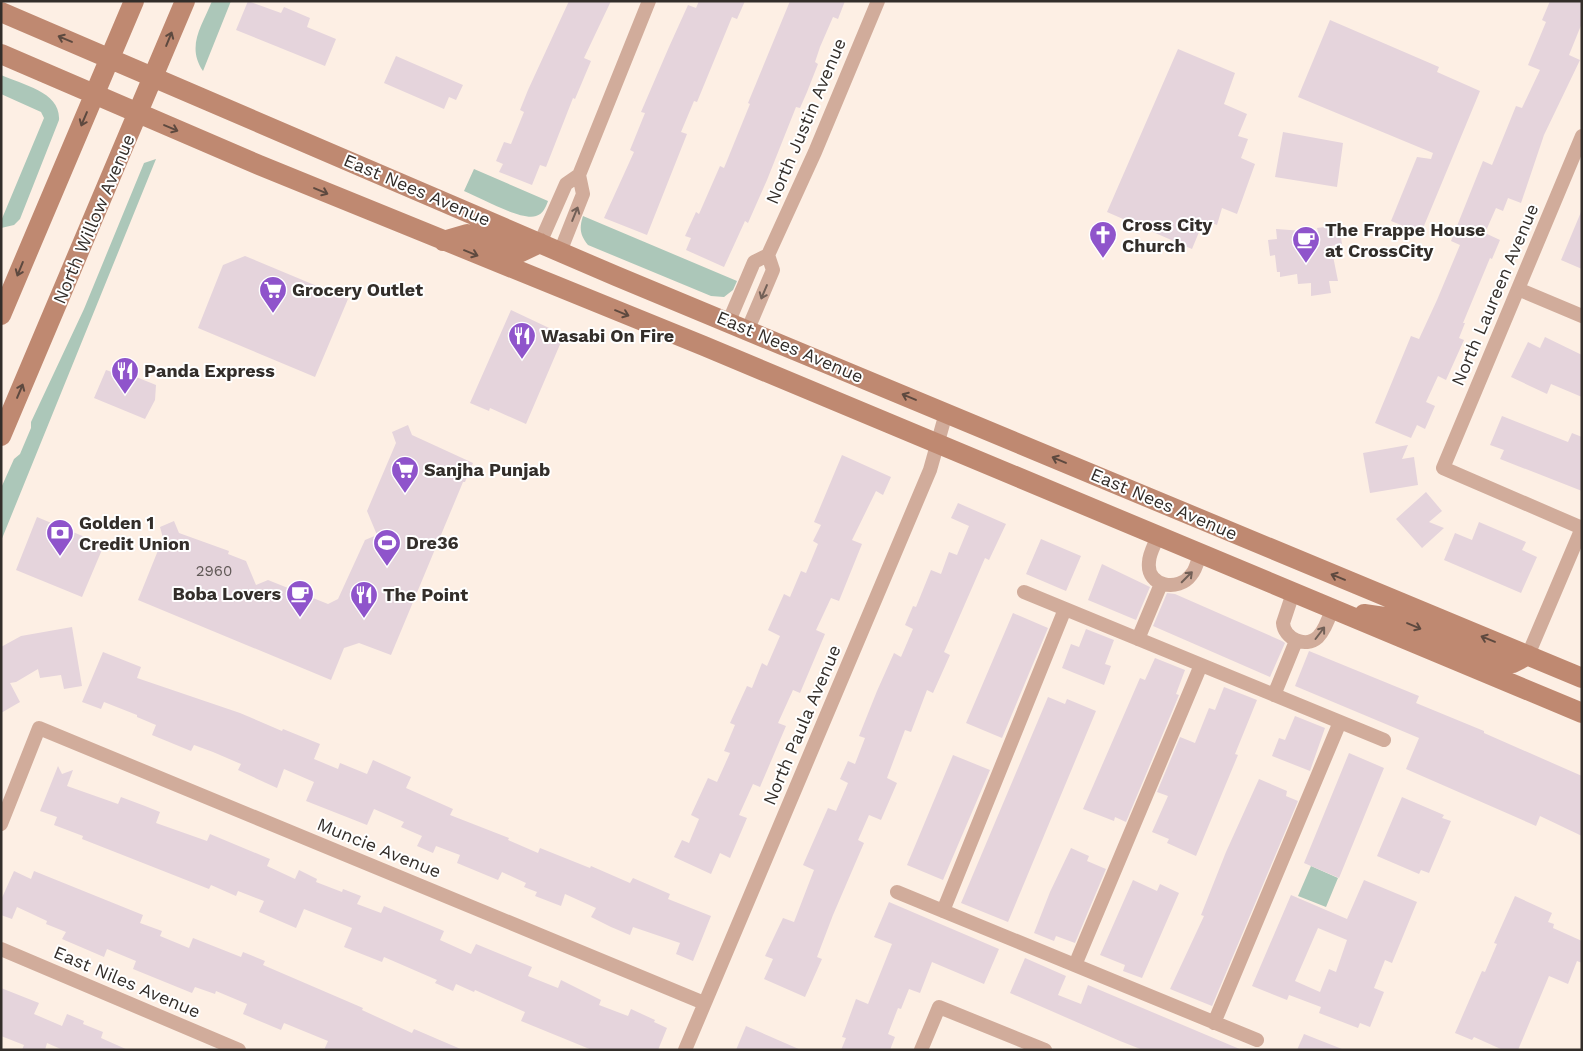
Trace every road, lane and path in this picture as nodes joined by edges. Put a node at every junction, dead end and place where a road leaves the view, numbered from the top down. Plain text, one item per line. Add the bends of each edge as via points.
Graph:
1 (134, 1) edge
2 (185, 1) edge
3 (649, 1) edge
4 (878, 1) edge
5 (1, 12) edge
6 (1, 54) edge
7 (110, 58) junction
8 (154, 77) junction
9 (94, 95) junction
10 (138, 114) junction
11 (1582, 136) edge
12 (579, 174) junction
13 (443, 241) junction
14 (540, 244) junction
15 (560, 252) junction
16 (768, 255) junction
17 (1518, 289) junction
18 (1, 315) edge
19 (1582, 316) edge
20 (729, 321) junction
21 (748, 330) junction
22 (946, 413) junction
23 (1, 436) edge
24 (937, 445) junction
25 (1582, 528) edge
26 (1158, 536) junction
27 (1200, 553) junction
28 (1162, 584) junction
29 (1024, 592) dead end
30 (1293, 592) junction
31 (1065, 609) junction
32 (1332, 609) junction
33 (1138, 639) junction
34 (1296, 640) junction
35 (1528, 655) junction
36 (1200, 665) junction
37 (1582, 678) edge
38 (1274, 695) junction
39 (1582, 713) edge
40 (1340, 722) junction
41 (1384, 740) dead end
42 (1, 824) edge
43 (897, 892) dead end
44 (943, 911) junction
45 (1, 949) edge
46 (1075, 966) junction
47 (704, 1003) junction
48 (1214, 1023) junction
49 (1257, 1040) dead end
50 (239, 1050) edge
51 (685, 1050) edge
52 (921, 1050) edge
53 (1045, 1050) edge

1 - 7 main road
8 -> 2 main road, North Willow Avenue
3 - 12 street
4 - 16 street, North Justin Avenue
7 -> 5 main road, East Nees Avenue
6 - 9 main road, East Nees Avenue
7 - 8 main road, East Nees Avenue
7 - 9 main road
8 - 10 main road, North Willow Avenue
8 - 14 main road, East Nees Avenue
9 - 10 main road, East Nees Avenue
9 -> 18 main road
10 -> 13 main road, East Nees Avenue
23 -> 10 main road, North Willow Avenue
11 - 17 street, North Laureen Avenue
12 - 14 street via 566,184
15 -> 12 street via 584,194
13 - 14 main road via 468,234 519,253
13 -> 24 main road, East Nees Avenue via 704,346
14 - 15 main road, East Nees Avenue
15 - 20 main road, East Nees Avenue
16 - 20 street, North Justin Avenue via 754,262
16 -> 21 street, North Justin Avenue via 773,270
17 - 19 street
17 - 25 street, North Laureen Avenue via 1443,468
20 - 21 main road, East Nees Avenue
22 -> 21 main road, East Nees Avenue
22 - 24 street, North Paula Avenue
35 -> 22 main road, East Nees Avenue
24 - 26 main road, East Nees Avenue
24 - 47 street, North Paula Avenue via 930,470
25 - 35 street
26 - 27 main road, East Nees Avenue
26 - 28 street via 1148,564 1151,573
28 -> 27 street via 1182,583 1192,574
27 - 30 main road, East Nees Avenue
28 - 33 street
29 - 31 street
30 - 32 main road, East Nees Avenue
30 - 34 street via 1282,623 1287,635
31 - 33 street
31 - 44 street
34 -> 32 street via 1314,640 1320,636
32 -> 35 main road via 1398,619 1499,662 1513,663
32 - 39 main road, East Nees Avenue
33 - 36 street
34 - 38 street
35 - 37 main road, East Nees Avenue
36 - 38 street
36 - 46 street
38 - 40 street
40 - 41 street
40 - 48 street
42 - 47 street, Muncie Avenue via 39,728
43 - 44 street
44 - 46 street
45 - 50 street, East Niles Avenue
46 - 48 street
47 - 51 street, North Paula Avenue
48 - 49 street
52 - 53 street via 939,1007

